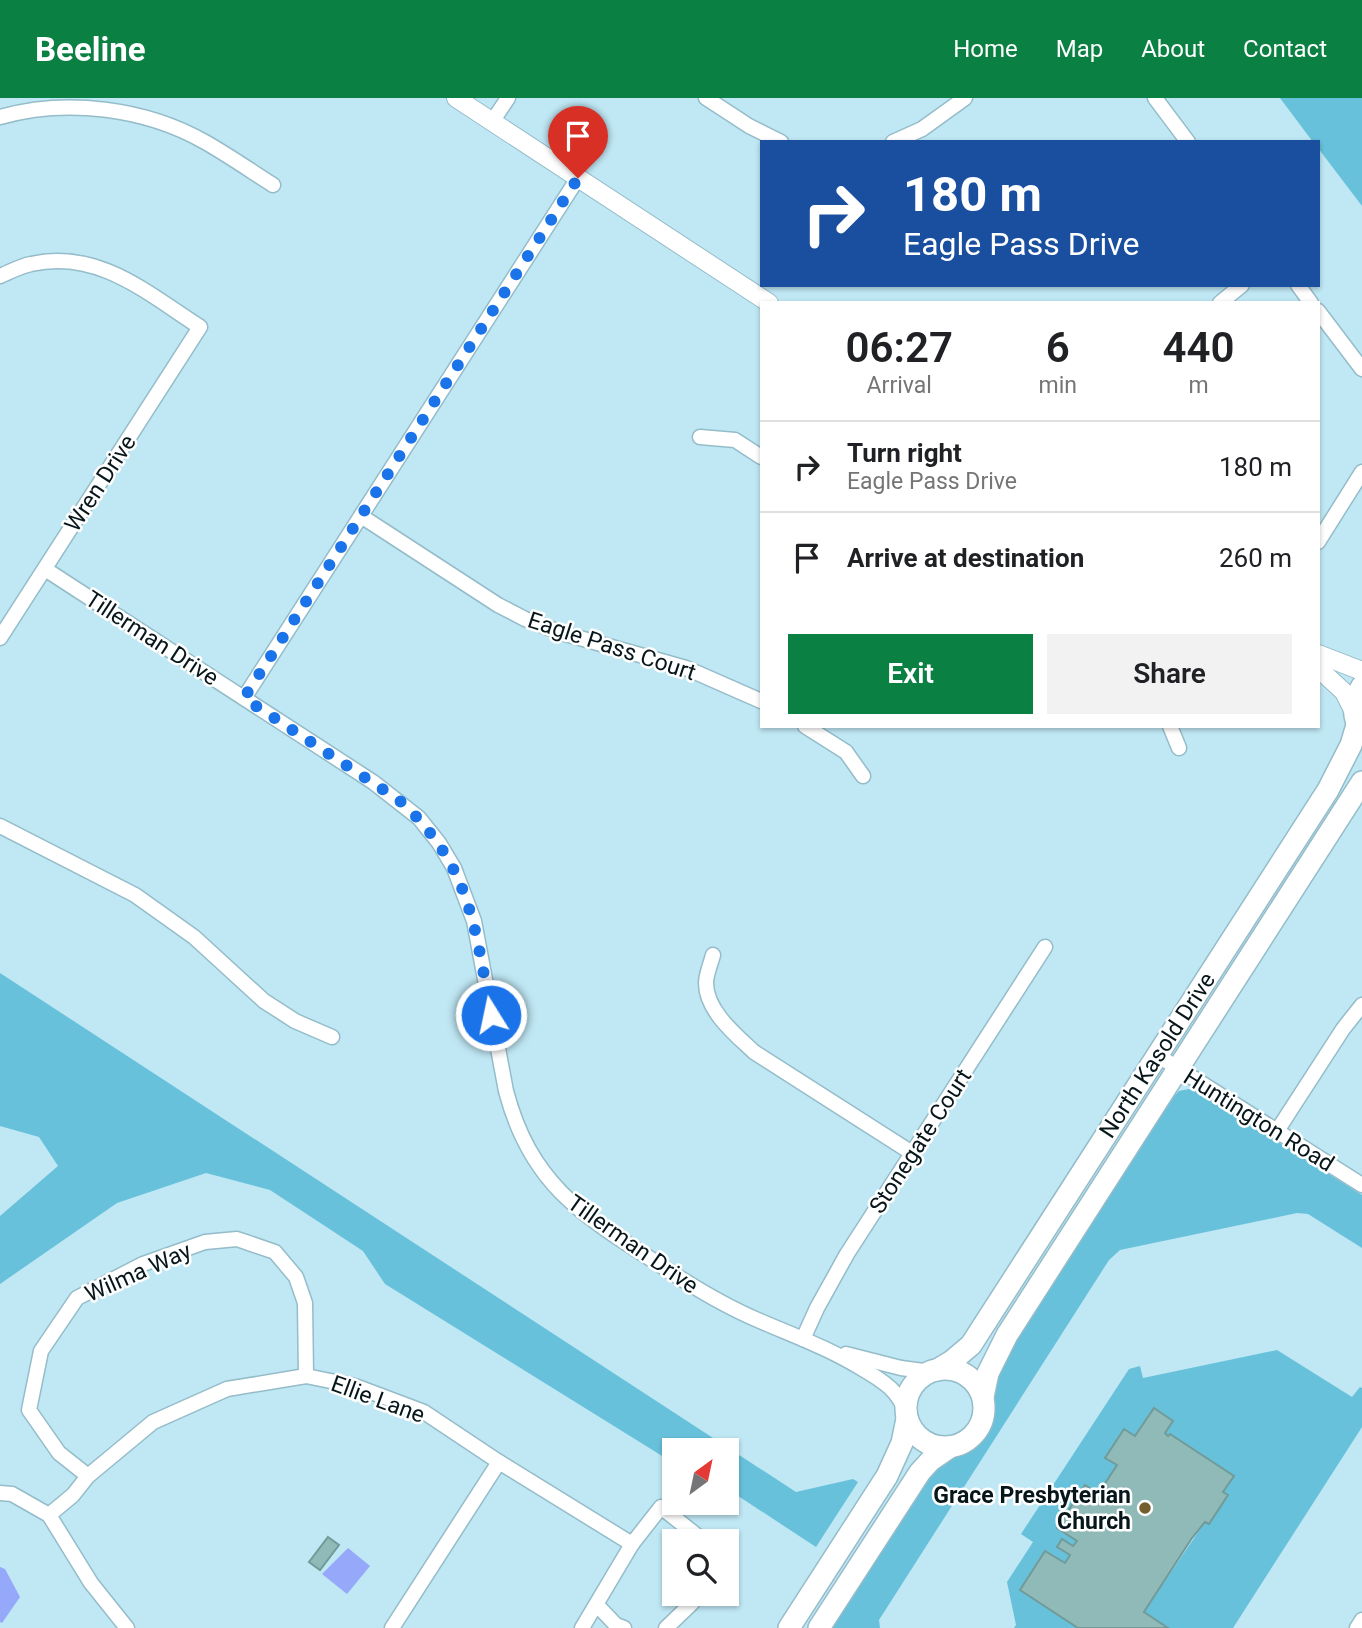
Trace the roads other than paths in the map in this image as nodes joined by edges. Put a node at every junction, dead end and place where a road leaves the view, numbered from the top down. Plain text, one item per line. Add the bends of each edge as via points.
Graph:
1 (456, 98) edge
2 (508, 98) edge
3 (706, 98) edge
4 (965, 98) edge
5 (1155, 98) edge
6 (0, 117) edge
7 (492, 122) junction
8 (777, 140) edge
9 (897, 140) edge
10 (1186, 140) edge
11 (578, 178) junction
12 (273, 185) dead end
13 (0, 276) edge
14 (1240, 287) edge
15 (766, 301) edge
16 (1222, 301) edge
17 (1320, 314) edge
18 (1362, 369) edge
19 (700, 438) dead end
20 (760, 456) edge
21 (1362, 472) edge
22 (360, 516) junction
23 (1320, 539) edge
24 (45, 569) junction
25 (0, 638) edge
26 (1320, 655) edge
27 (1320, 670) edge
28 (1362, 671) edge
29 (1362, 686) edge
30 (244, 698) junction
31 (760, 701) edge
32 (1358, 723) edge
33 (808, 728) edge
34 (1171, 728) edge
35 (1179, 748) dead end
36 (863, 776) dead end
37 (1362, 782) edge
38 (0, 826) edge
39 (1045, 947) dead end
40 (713, 955) dead end
41 (1362, 1005) edge
42 (332, 1037) dead end
43 (1157, 1055) junction
44 (1178, 1069) junction
45 (1277, 1131) junction
46 (912, 1153) junction
47 (1362, 1185) edge
48 (803, 1339) junction
49 (837, 1353) junction
50 (934, 1371) junction
51 (306, 1376) junction
52 (983, 1397) junction
53 (907, 1415) junction
54 (950, 1447) junction
55 (499, 1462) junction
56 (88, 1476) junction
57 (0, 1493) edge
58 (49, 1515) junction
59 (689, 1529) edge
60 (632, 1544) junction
61 (597, 1605) junction
62 (689, 1606) edge
63 (1362, 1620) edge
64 (127, 1628) edge
65 (392, 1628) edge
66 (582, 1628) edge
67 (624, 1628) edge
68 (666, 1628) edge
69 (789, 1628) edge
70 (818, 1628) edge
71 (1357, 1628) edge

1 - 7 street
2 - 7 street
3 - 8 street
4 - 9 street via 922,129
5 - 10 street
6 - 12 street via 63,107 133,113 204,142
7 - 11 street
11 - 15 street
11 - 22 street
13 - 24 street, Wren Drive via 29,264 80,262 129,281 200,327
14 - 16 street
17 - 18 street
19 - 20 street via 735,440
21 - 23 street
22 - 30 street
22 - 31 street, Eagle Pass Court via 525,619 686,668
24 - 25 street, Wren Drive
24 - 30 street, Tillerman Drive
26 - 28 street
27 - 32 street via 1344,692
29 - 32 main road, North Kasold Drive via 1356,696
30 - 48 street, Tillerman Drive via 399,800 439,843 474,920 513,1117 550,1183 591,1221 701,1292
32 - 43 main road, North Kasold Drive via 1328,790
33 - 36 street via 846,752
34 - 35 street
37 - 44 main road, North Kasold Drive
38 - 42 street via 135,895 194,937 264,1000 295,1021
39 - 46 street, Stonegate Court
40 - 46 street via 706,982 710,998 736,1035 754,1052
41 - 45 street
43 - 44 street, Huntington Road
43 - 50 main road, North Kasold Drive via 971,1345
44 - 45 street, Huntington Road
44 - 52 main road, North Kasold Drive via 1007,1335 988,1373
45 - 47 street, Huntington Road
46 - 48 street, Stonegate Court via 836,1272
48 - 49 street, Tillerman Drive
49 - 50 street, Tillerman Drive
49 - 53 street, Tillerman Drive via 887,1385
50 - 52 main road via 965,1374
50 - 53 main road via 912,1387
51 - 55 street, Ellie Lane via 355,1386 424,1412
51 - 56 street, Ellie Lane via 227,1388 153,1422
51 - 56 street, Wilma Way via 305,1303 296,1277 275,1252 237,1239 205,1242 143,1265 77,1298 41,1351 29,1410 59,1453
52 - 54 main road via 985,1413 980,1428 965,1443
53 - 54 main road via 923,1441
53 - 69 main road via 902,1443 887,1476
54 - 70 main road via 920,1472
55 - 60 street, Ellie Lane
55 - 65 street
56 - 58 street, Ellie Lane
57 - 58 street via 12,1494
58 - 64 street via 91,1583
59 - 60 street via 661,1507
60 - 61 street
61 - 66 street
61 - 67 street
62 - 68 street
63 - 71 street

